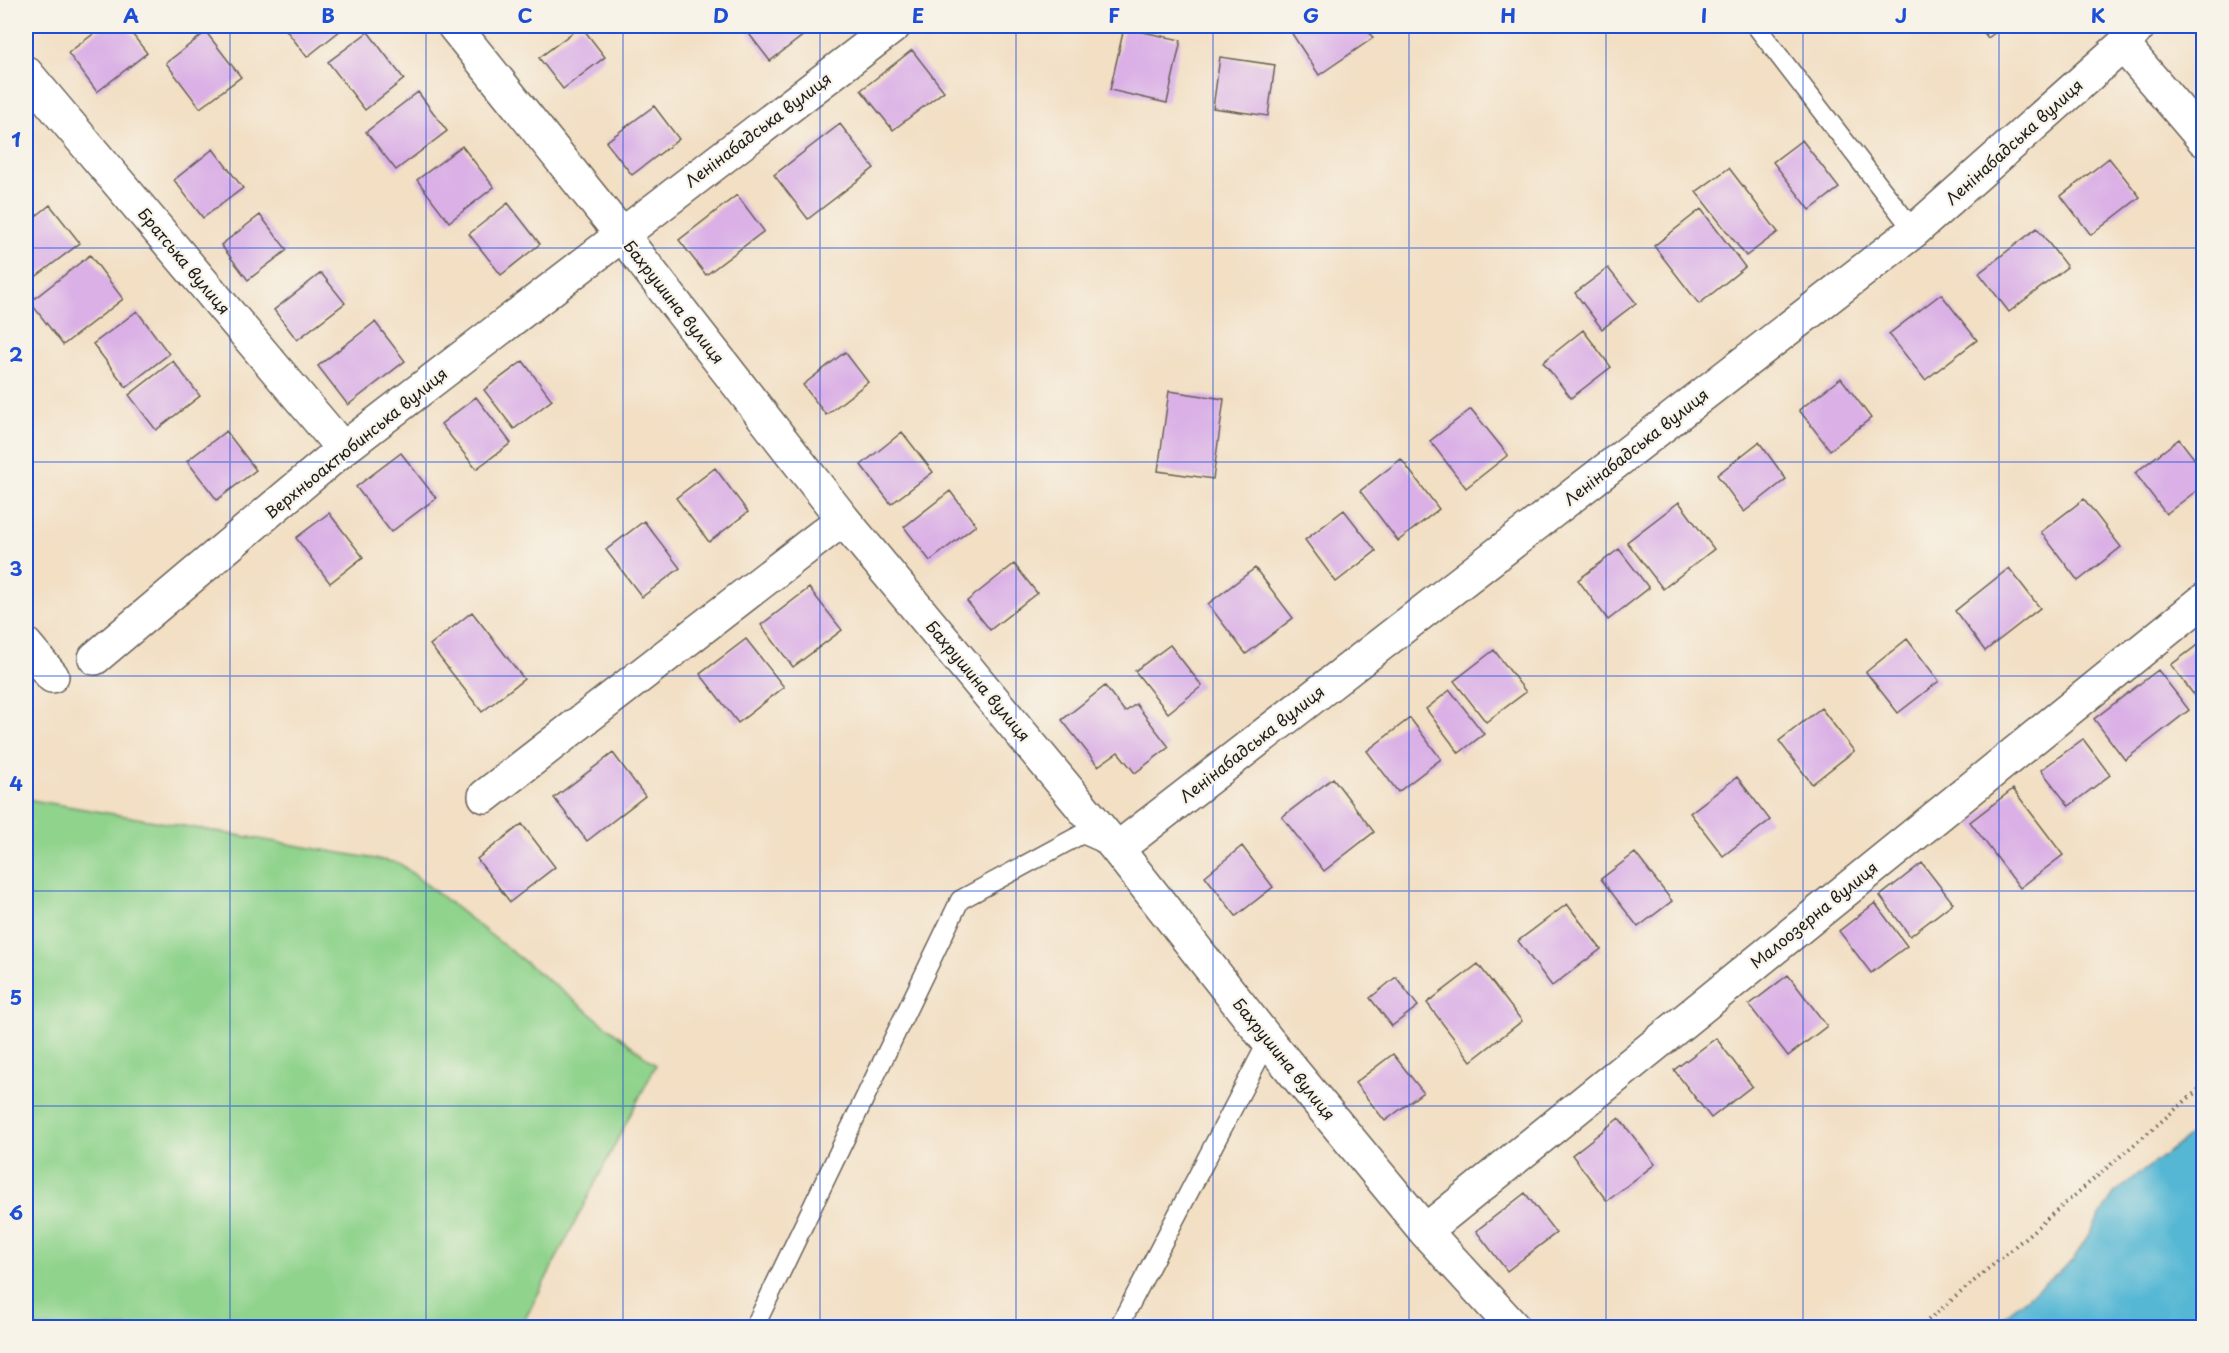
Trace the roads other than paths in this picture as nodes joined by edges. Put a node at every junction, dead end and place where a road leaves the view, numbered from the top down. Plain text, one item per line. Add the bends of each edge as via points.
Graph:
1 (454, 26) edge
2 (894, 26) edge
3 (1756, 26) edge
4 (2131, 35) edge
5 (26, 73) edge
6 (2204, 140) edge
7 (1914, 231) junction
8 (621, 234) junction
9 (343, 449) junction
10 (843, 519) junction
11 (2204, 600) edge
12 (26, 645) edge
13 (95, 658) dead end
14 (52, 676) dead end
15 (485, 796) dead end
16 (1117, 849) junction
17 (1268, 1041) junction
18 (1425, 1231) junction
19 (754, 1328) edge
20 (1118, 1328) edge
21 (1514, 1328) edge

1 - 8 street, Бахрушина вулиця
2 - 8 street, Ленінабадська вулиця
3 - 7 lane
4 - 6 street
4 - 7 street, Ленінабадська вулиця
5 - 9 street, Братська вулиця
7 - 16 street, Ленінабадська вулиця
8 - 9 street, Верхньоактюбинська вулиця
8 - 10 street, Бахрушина вулиця
9 - 13 street, Верхньоактюбинська вулиця
10 - 15 street
10 - 16 street, Бахрушина вулиця
11 - 18 street, Малоозерна вулиця
12 - 14 street
16 - 17 street, Бахрушина вулиця
16 - 19 lane via 1082,834 960,900
17 - 18 street, Бахрушина вулиця
17 - 20 lane
18 - 21 street, Бахрушина вулиця

